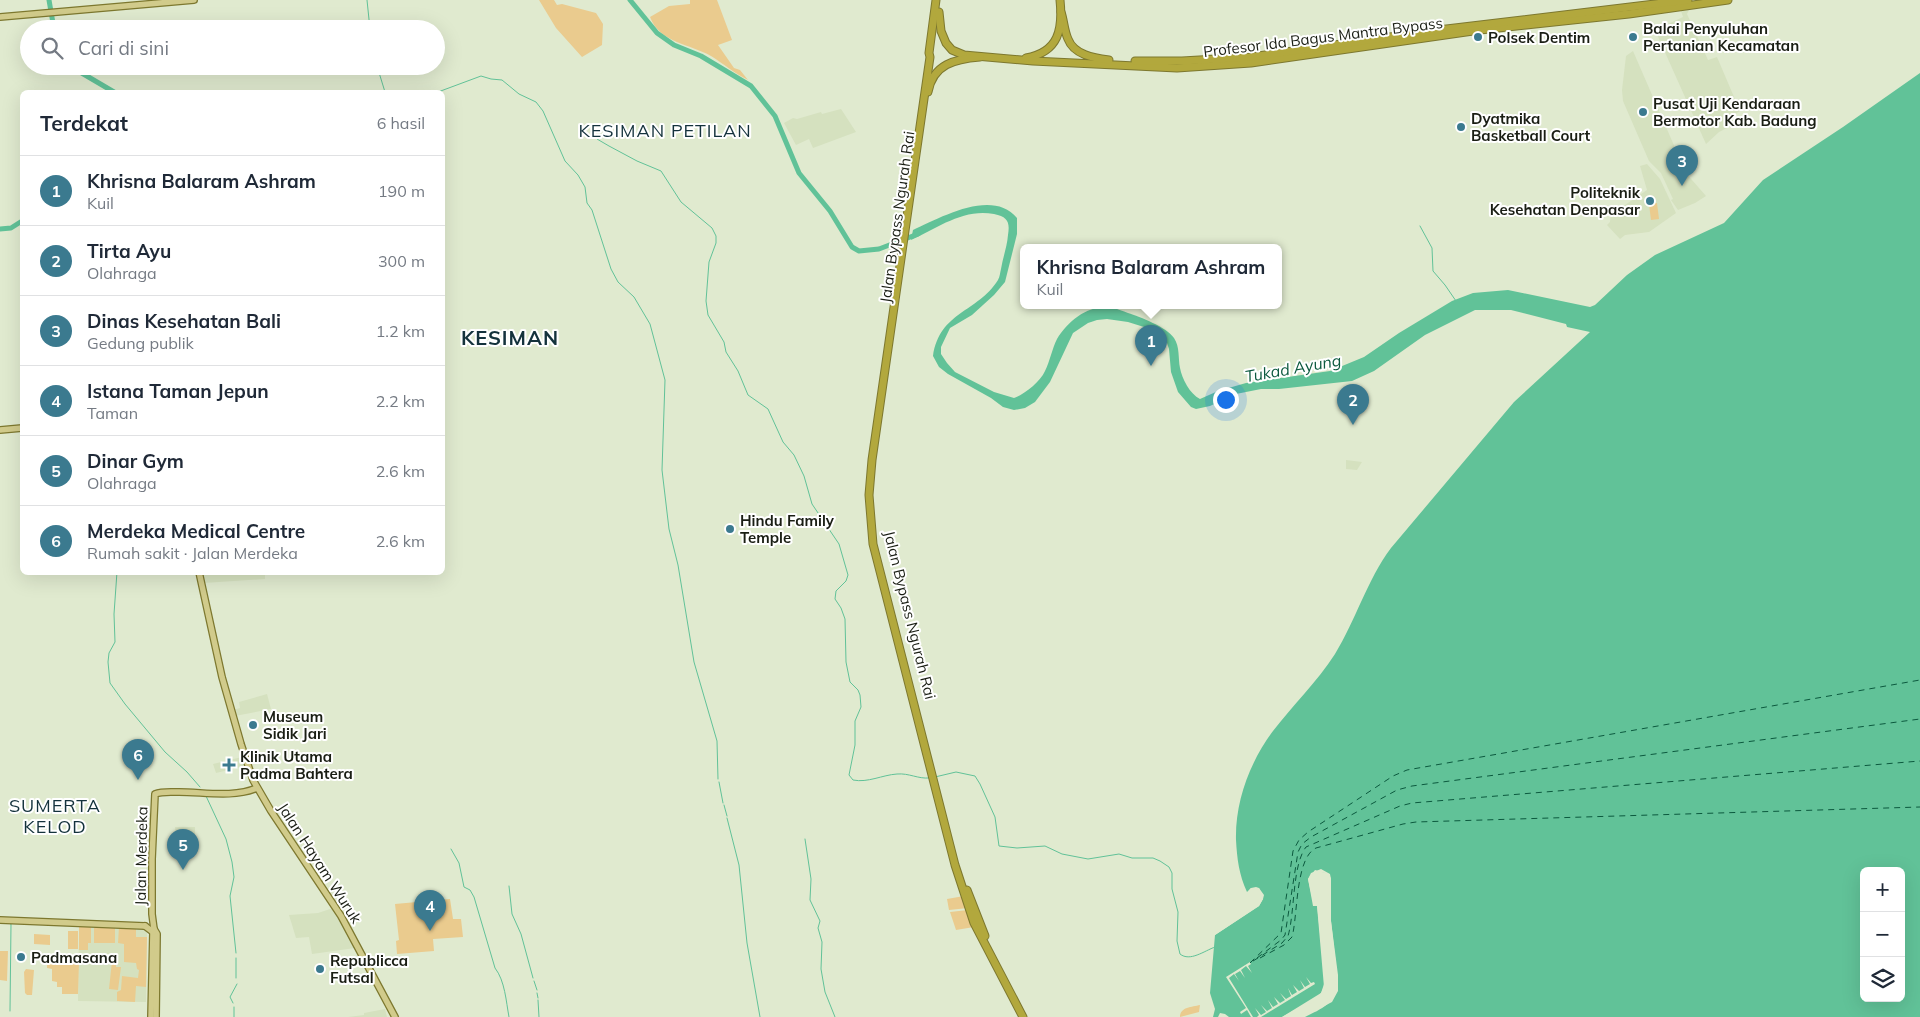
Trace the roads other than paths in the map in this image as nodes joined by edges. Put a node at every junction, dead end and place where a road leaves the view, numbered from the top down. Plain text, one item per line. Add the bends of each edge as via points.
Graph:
1 (194, 0) edge
2 (936, 0) edge
3 (940, 0) edge
4 (1060, 0) edge
5 (1688, 0) edge
6 (1728, 0) edge
7 (939, 12) junction
8 (1061, 12) junction
9 (0, 17) edge
10 (1463, 30) junction
11 (930, 57) junction
12 (980, 57) junction
13 (1006, 59) junction
14 (1140, 63) junction
15 (907, 231) junction
16 (20, 428) edge
17 (0, 430) edge
18 (200, 575) edge
19 (257, 788) junction
20 (938, 791) junction
21 (152, 918) junction
22 (0, 920) edge
23 (145, 926) junction
24 (153, 931) junction
25 (154, 999) junction
26 (151, 1017) edge
27 (156, 1017) edge
28 (395, 1017) edge
29 (1023, 1017) edge
30 (1028, 1017) edge

1 - 9 main road
2 - 11 highway, Jalan Bypass Ngurah Rai
3 - 7 highway, Jalan Bypass Ngurah Rai
4 - 8 highway
5 - 10 highway, Profesor Ida Bagus Mantra Bypass via 1527,17
6 - 10 highway, Profesor Ida Bagus Mantra Bypass via 1629,14
7 - 11 highway, Jalan Bypass Ngurah Rai
7 - 12 highway, Jalan Bypass Ngurah Rai via 941,31 947,45 959,54
8 - 13 highway via 1057,36 1044,52 1027,58
8 - 14 highway, Profesor Ida Bagus Mantra Bypass via 1067,38 1077,51 1099,59
10 - 14 highway, Profesor Ida Bagus Mantra Bypass via 1398,34 1236,59
10 - 14 highway, Profesor Ida Bagus Mantra Bypass via 1231,65 1177,68
11 - 15 highway, Jalan Bypass Ngurah Rai
12 - 13 highway, Jalan Bypass Ngurah Rai
12 - 15 highway, Jalan Bypass Ngurah Rai via 950,62 938,71 931,82
13 - 14 highway, Profesor Ida Bagus Mantra Bypass
15 - 20 highway, Jalan Bypass Ngurah Rai via 870,487 870,516 873,544
16 - 17 main road
18 - 19 main road, Jalan Hayam Wuruk via 222,677
19 - 21 main road, Jalan Merdeka via 239,793 155,794
19 - 28 main road, Jalan Hayam Wuruk via 342,918
20 - 29 highway, Jalan Bypass Ngurah Rai via 968,909
20 - 30 highway, Jalan Bypass Ngurah Rai via 970,900 995,957
21 - 23 main road
21 - 24 main road, Jalan Merdeka
22 - 23 main road
23 - 24 main road
24 - 25 main road, Jalan Merdeka
25 - 26 main road
25 - 27 main road

